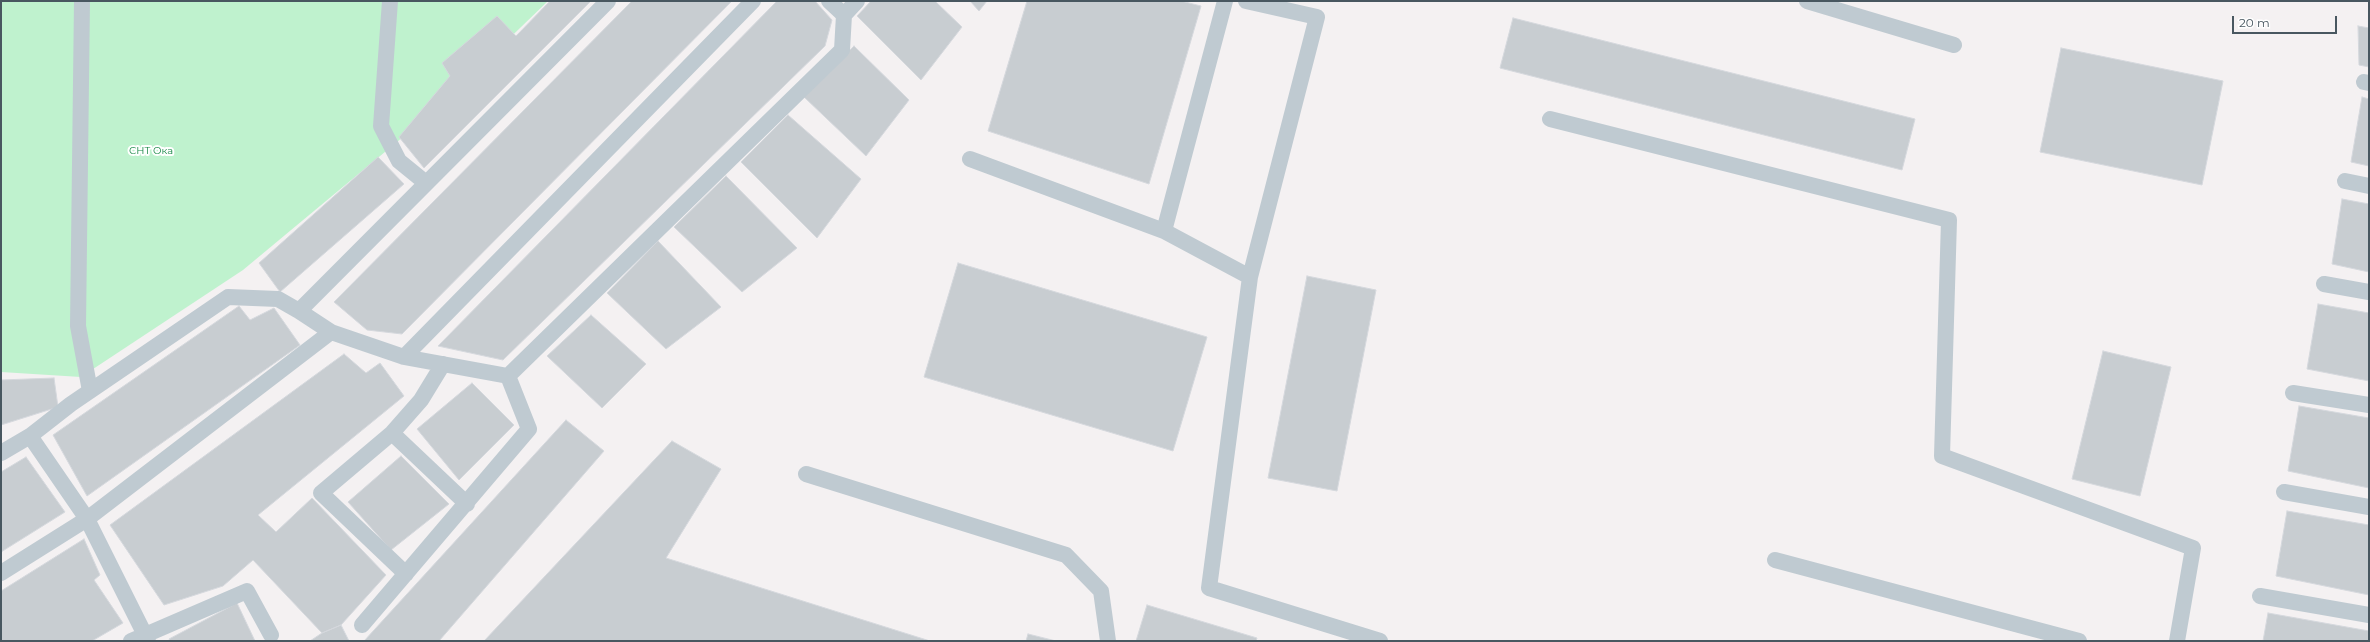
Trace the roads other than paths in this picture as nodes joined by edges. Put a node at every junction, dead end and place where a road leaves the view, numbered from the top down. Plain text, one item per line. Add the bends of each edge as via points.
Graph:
1 (82, 1) edge
2 (390, 1) edge
3 (608, 1) edge
4 (753, 1) edge
5 (829, 1) edge
6 (857, 1) edge
7 (1225, 1) edge
8 (1246, 1) edge
9 (1807, 1) edge
10 (844, 15) junction
11 (1954, 45) dead end
12 (1550, 119) dead end
13 (970, 159) dead end
14 (2345, 181) dead end
15 (426, 183) junction
16 (2369, 186) edge
17 (1164, 231) junction
18 (1250, 277) junction
19 (2324, 284) dead end
20 (2369, 292) edge
21 (299, 311) junction
22 (331, 332) junction
23 (404, 357) junction
24 (443, 364) junction
25 (508, 376) junction
26 (90, 391) junction
27 (2293, 393) dead end
28 (2369, 405) edge
29 (392, 433) junction
30 (30, 436) junction
31 (1, 453) edge
32 (806, 474) dead end
33 (2284, 492) dead end
34 (466, 504) junction
35 (2369, 507) edge
36 (87, 519) junction
37 (1775, 560) dead end
38 (1, 573) edge
39 (406, 574) junction
40 (2260, 596) dead end
41 (2369, 615) edge
42 (362, 626) dead end
43 (271, 635) dead end
44 (141, 639) edge
45 (1108, 641) edge
46 (1380, 641) edge
47 (2079, 641) edge
48 (2177, 641) edge

1 - 26 lane via 78,326
2 - 15 lane via 381,126 399,161
3 - 15 lane
4 - 23 lane
5 - 10 lane
6 - 10 lane
7 - 17 lane
8 - 18 lane via 1317,17
9 - 11 lane
10 - 25 lane via 842,50
12 - 48 lane via 1949,220 1942,456 2193,548
13 - 17 lane
14 - 16 lane
15 - 21 lane
17 - 18 lane
18 - 46 lane via 1209,588
19 - 20 lane
21 - 22 lane
21 - 26 lane via 278,299 228,297
22 - 23 lane
22 - 36 lane
23 - 24 lane
24 - 25 lane
24 - 29 lane via 421,400
25 - 34 lane via 529,429
26 - 30 lane
27 - 28 lane
29 - 34 lane
29 - 39 lane via 322,493
30 - 31 lane
30 - 36 lane
32 - 45 lane via 1066,555 1101,591
33 - 35 lane
34 - 39 lane
36 - 38 lane
36 - 44 lane
37 - 47 lane
39 - 42 lane
40 - 41 lane
43 - 44 lane via 247,591

